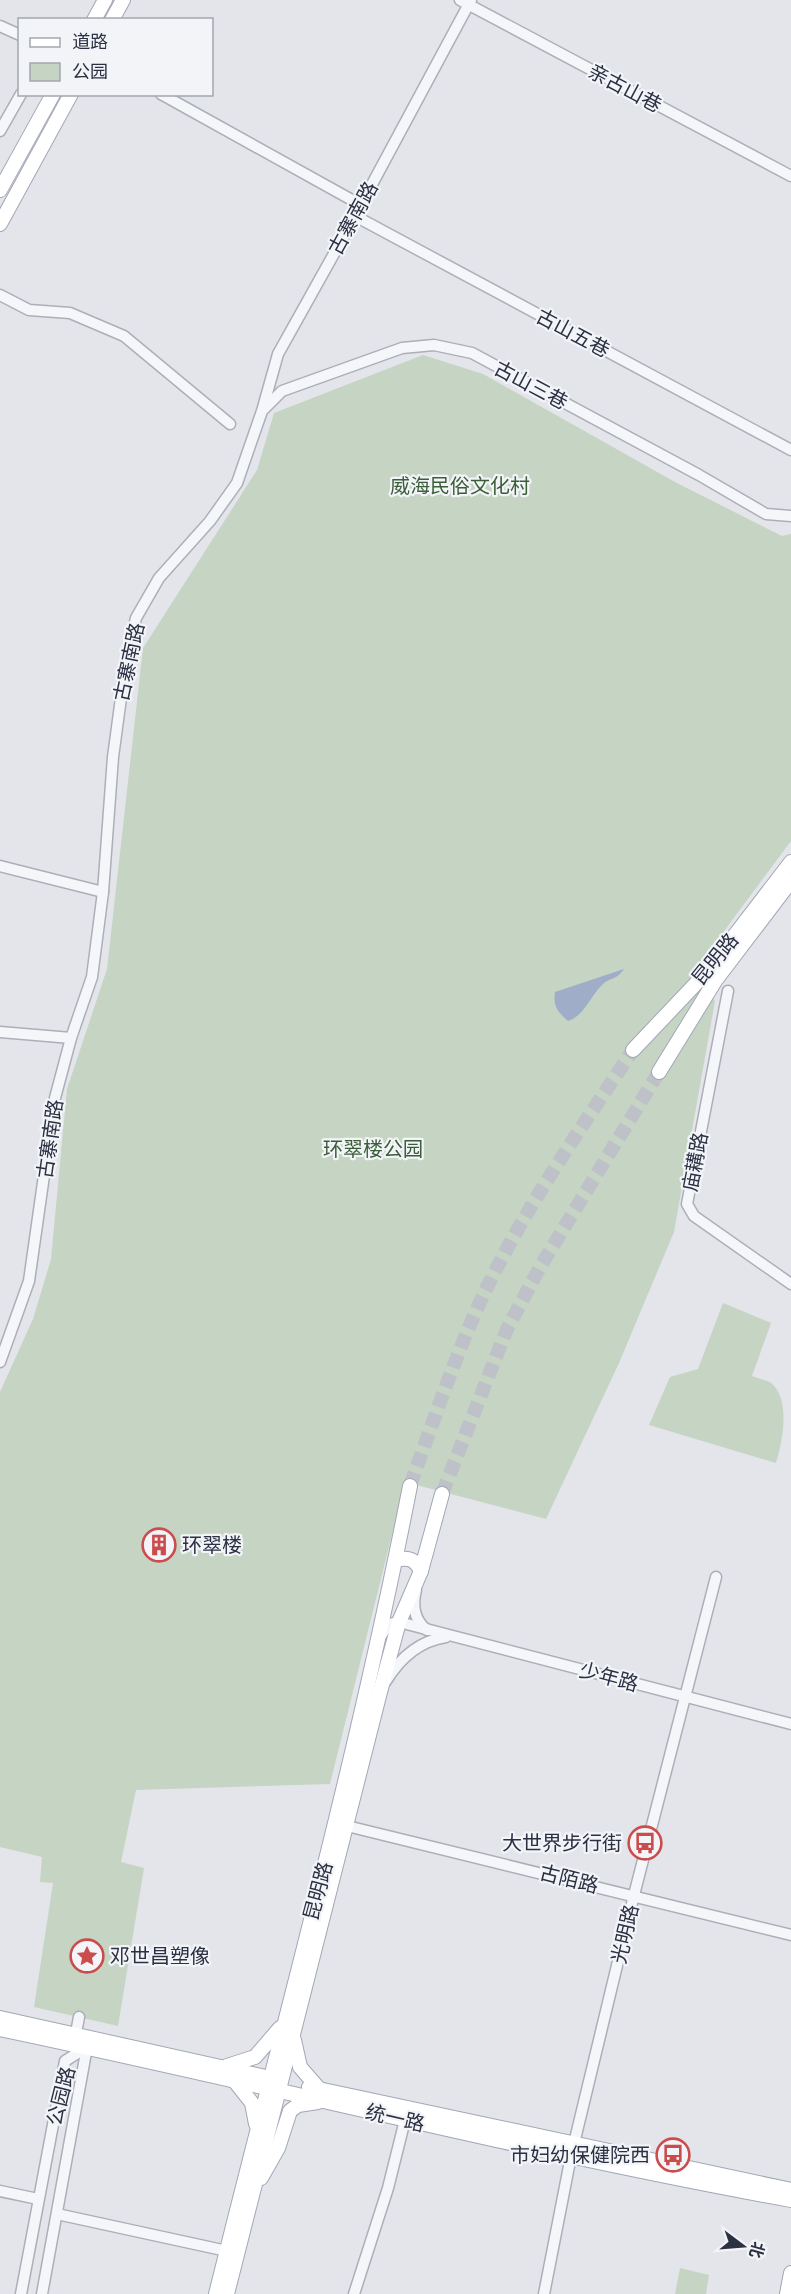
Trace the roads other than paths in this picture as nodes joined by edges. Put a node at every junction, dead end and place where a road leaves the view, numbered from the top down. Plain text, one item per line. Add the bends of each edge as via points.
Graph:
1 (105, 0) edge
2 (123, 0) edge
3 (466, 2) edge
4 (95, 18) edge
5 (113, 18) edge
6 (0, 26) edge
7 (18, 34) edge
8 (20, 96) edge
9 (52, 96) edge
10 (70, 96) edge
11 (165, 96) edge
12 (0, 131) edge
13 (791, 176) edge
14 (0, 190) edge
15 (361, 205) junction
16 (355, 216) junction
17 (0, 224) edge
18 (0, 295) edge
19 (262, 411) junction
20 (230, 424) dead end
21 (791, 450) edge
22 (791, 516) edge
23 (791, 862) edge
24 (0, 866) edge
25 (791, 881) edge
26 (103, 892) junction
27 (728, 991) dead end
28 (0, 1032) edge
29 (71, 1038) junction
30 (633, 1050) tunnel mouth
31 (659, 1072) tunnel mouth
32 (791, 1284) edge
33 (0, 1362) edge
34 (410, 1486) tunnel mouth
35 (442, 1494) tunnel mouth
36 (396, 1560) junction
37 (420, 1571) junction
38 (716, 1577) dead end
39 (399, 1622) junction
40 (427, 1630) junction
41 (381, 1636) junction
42 (452, 1636) junction
43 (380, 1692) junction
44 (687, 1697) junction
45 (791, 1724) edge
46 (346, 1826) junction
47 (634, 1895) junction
48 (791, 1935) edge
49 (79, 2017) dead end
50 (0, 2018) edge
51 (285, 2021) junction
52 (0, 2029) edge
53 (76, 2032) dead end
54 (293, 2034) junction
55 (87, 2047) junction
56 (224, 2067) junction
57 (233, 2079) junction
58 (274, 2083) junction
59 (320, 2090) junction
60 (330, 2102) junction
61 (405, 2120) junction
62 (257, 2132) junction
63 (573, 2150) junction
64 (791, 2190) edge
65 (0, 2191) edge
66 (252, 2196) junction
67 (38, 2199) junction
68 (791, 2200) edge
69 (57, 2214) junction
70 (227, 2251) junction
71 (791, 2272) edge
72 (21, 2294) edge
73 (42, 2294) edge
74 (216, 2294) edge
75 (227, 2294) edge
76 (354, 2294) edge
77 (544, 2294) edge
78 (787, 2294) edge

1 - 4 main road
2 - 5 main road
3 - 13 street, 亲古山巷
3 - 15 street, 古寨南路
6 - 7 street
8 - 12 street
9 - 14 main road
10 - 17 main road
11 - 15 street
15 - 16 street, 古寨南路
16 - 19 street, 古寨南路 via 278,354
16 - 21 street, 古山五巷
18 - 20 street via 29,310 70,314 124,336
19 - 22 street, 古山三巷 via 282,391 292,387 394,350 434,345 472,353 766,514
19 - 26 street, 古寨南路 via 237,483 210,521 159,578 136,618 113,757
23 - 30 main road, 昆明路 via 705,974
24 - 26 street
25 - 31 main road, 昆明路 via 715,981
26 - 29 street, 古寨南路 via 92,977
27 - 32 street, 庙耩路 via 687,1204 694,1216
28 - 29 street
29 - 33 street, 古寨南路 via 55,1098 29,1281
34 - 36 main road, 昆明路
35 - 37 main road, 昆明路
36 - 37 main road via 410,1558
36 - 41 main road, 昆明路
37 - 39 main road, 昆明路
37 - 40 street via 414,1611 418,1623
38 - 44 street, 光明路
39 - 40 street, 少年路
39 - 41 street via 389,1624
39 - 43 main road, 昆明路
40 - 42 street, 少年路
41 - 51 main road, 昆明路
42 - 43 street via 423,1642 392,1671
42 - 44 street, 少年路
43 - 46 main road, 昆明路
44 - 45 street, 少年路
44 - 47 street, 光明路
46 - 47 street, 古陌路
46 - 54 main road, 昆明路
47 - 48 street, 古陌路
47 - 63 street, 光明路
49 - 53 street
50 - 56 main road, 统一路
51 - 56 main road via 255,2057
51 - 58 main road, 昆明路
52 - 55 main road, 统一路
54 - 58 main road, 昆明路
54 - 59 main road via 300,2067
55 - 57 main road, 统一路
55 - 67 street, 公园路 via 65,2061
55 - 69 street, 公园路
56 - 58 main road, 统一路
57 - 58 main road, 统一路
57 - 62 main road via 252,2103
58 - 59 main road, 统一路
58 - 60 main road, 统一路
58 - 62 main road, 昆明路
58 - 66 main road, 昆明路
59 - 63 main road, 统一路
60 - 61 main road, 统一路
60 - 66 main road via 309,2102 290,2112 278,2148
61 - 63 main road, 统一路
61 - 76 street
62 - 70 main road, 昆明路
63 - 64 main road, 统一路
63 - 68 main road, 统一路
63 - 77 street, 光明路
65 - 67 street
66 - 75 main road, 昆明路
67 - 72 street, 公园路
69 - 70 street
69 - 73 street, 公园路
70 - 74 main road, 昆明路
71 - 78 main road

